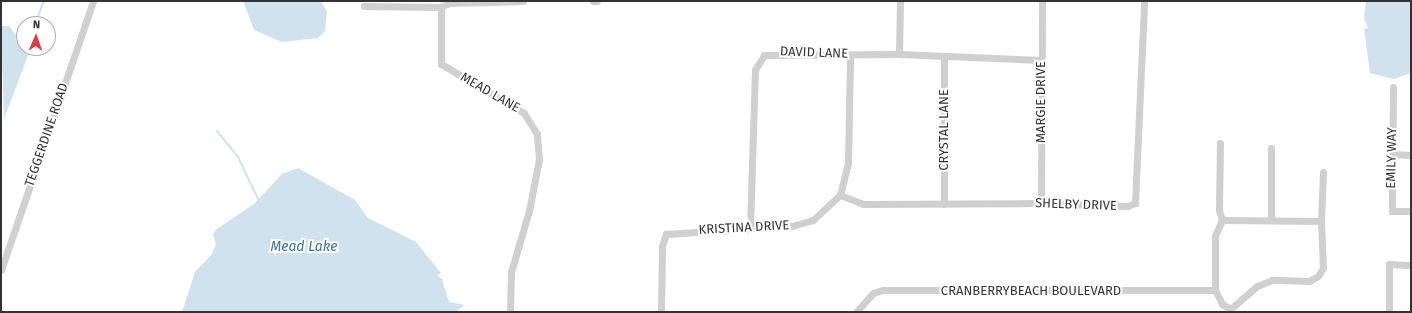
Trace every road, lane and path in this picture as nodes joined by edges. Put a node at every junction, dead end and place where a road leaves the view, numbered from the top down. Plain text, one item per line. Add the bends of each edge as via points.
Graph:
1 (93, 1) edge
2 (523, 1) edge
3 (593, 1) edge
4 (597, 1) edge
5 (900, 1) edge
6 (1042, 1) edge
7 (1144, 1) edge
8 (449, 2) edge
9 (364, 6) dead end
10 (441, 7) junction
11 (899, 54) junction
12 (850, 55) junction
13 (944, 56) junction
14 (1041, 60) junction
15 (1393, 86) dead end
16 (1220, 143) dead end
17 (1271, 148) dead end
18 (1393, 154) junction
19 (1411, 155) edge
20 (1323, 172) dead end
21 (840, 195) junction
22 (1040, 203) junction
23 (944, 204) junction
24 (1411, 211) edge
25 (1270, 218) junction
26 (1222, 220) junction
27 (1321, 221) junction
28 (750, 228) junction
29 (1411, 265) edge
30 (1, 270) edge
31 (1215, 290) junction
32 (1231, 310) edge
33 (510, 312) edge
34 (661, 312) edge
35 (856, 312) edge
36 (1389, 312) edge

1 - 30 street, TEGGERDINE ROAD
2 - 8 street
3 - 4 street
5 - 11 street
6 - 14 street, MARGIE DRIVE
7 - 22 street, SHELBY DRIVE via 1138,200 1128,206
8 - 10 street
9 - 10 street
10 - 33 street, MEAD LANE via 441,64 524,113 538,134 538,159 529,211 511,272
11 - 12 street, DAVID LANE
11 - 13 street, DAVID LANE
12 - 21 street via 848,164
12 - 28 street, DAVID LANE via 773,52 759,58 753,90
13 - 14 street, DAVID LANE
13 - 23 street, CRYSTAL LANE
14 - 22 street, MARGIE DRIVE
15 - 18 street, EMILY WAY
16 - 26 street via 1219,210
17 - 25 street
18 - 19 street
18 - 24 street, EMILY WAY via 1392,211
20 - 27 street
21 - 23 street, SHELBY DRIVE via 863,204
21 - 28 street, KRISTINA DRIVE via 813,220 792,226
22 - 23 street, SHELBY DRIVE
25 - 26 street
25 - 27 street
26 - 31 street via 1215,236
27 - 32 street via 1323,268 1318,276 1309,281 1272,280 1257,286
28 - 34 street, KRISTINA DRIVE via 670,233 665,236 662,246
29 - 36 street via 1389,264
31 - 32 street via 1222,304
31 - 35 street, CRANBERRYBEACH BOULEVARD via 883,290 869,297

